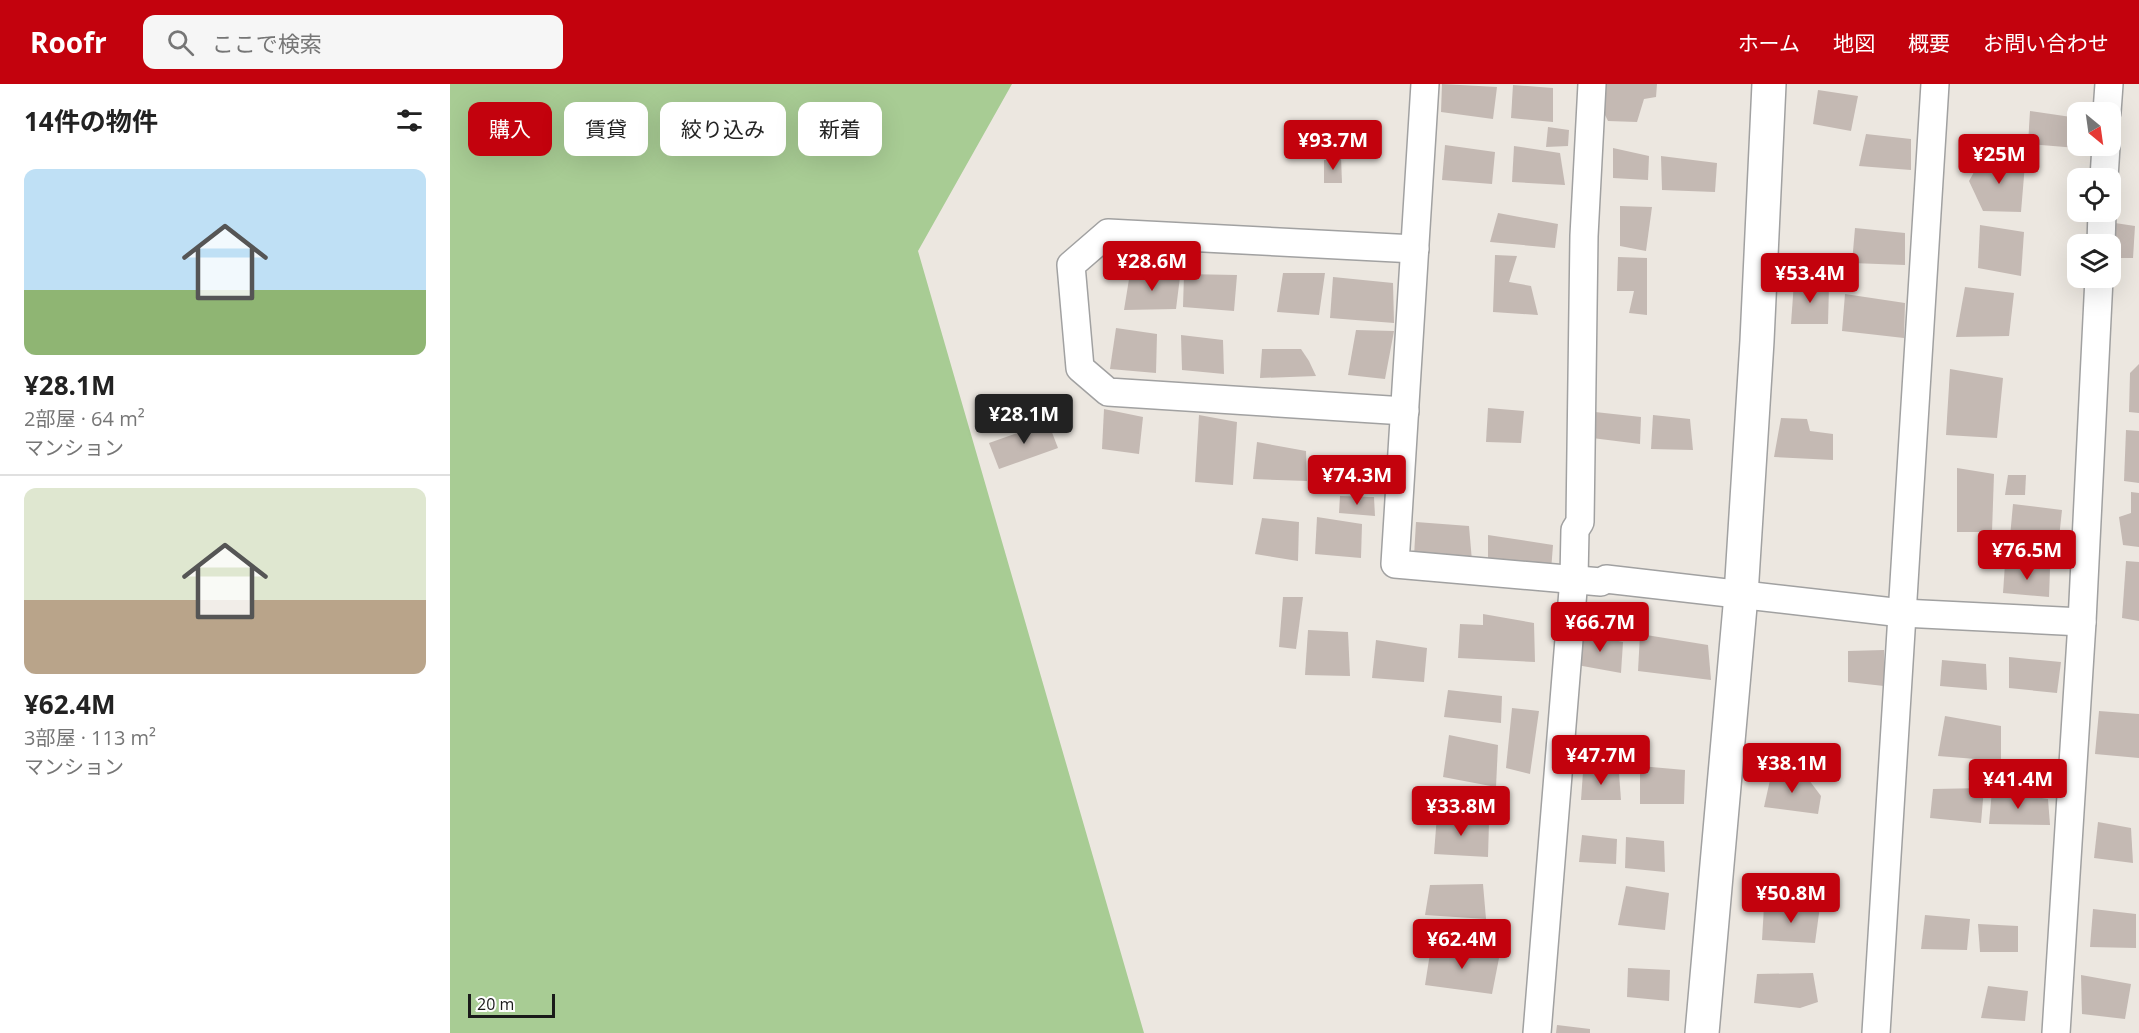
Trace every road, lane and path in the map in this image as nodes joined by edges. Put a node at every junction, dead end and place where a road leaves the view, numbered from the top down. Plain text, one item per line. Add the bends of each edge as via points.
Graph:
1 (1425, 84) edge
2 (1592, 84) edge
3 (1769, 84) edge
4 (1935, 84) edge
5 (2109, 84) edge
6 (2108, 102) edge
7 (1415, 249) junction
8 (2099, 288) edge
9 (1405, 411) junction
10 (1574, 578) junction
11 (1741, 595) junction
12 (1902, 613) junction
13 (2082, 622) junction
14 (1537, 1033) edge
15 (1702, 1033) edge
16 (1876, 1033) edge
17 (2056, 1033) edge

1 - 7 street
2 - 10 street via 1584,236 1580,522 1575,531
3 - 11 street
4 - 12 street
5 - 6 street
7 - 9 street
7 - 9 street via 1108,233 1071,265 1080,369 1108,392
8 - 13 street
9 - 10 street via 1395,564
10 - 11 street
10 - 14 street
11 - 12 street
11 - 15 street
12 - 13 street
12 - 16 street
13 - 17 street

